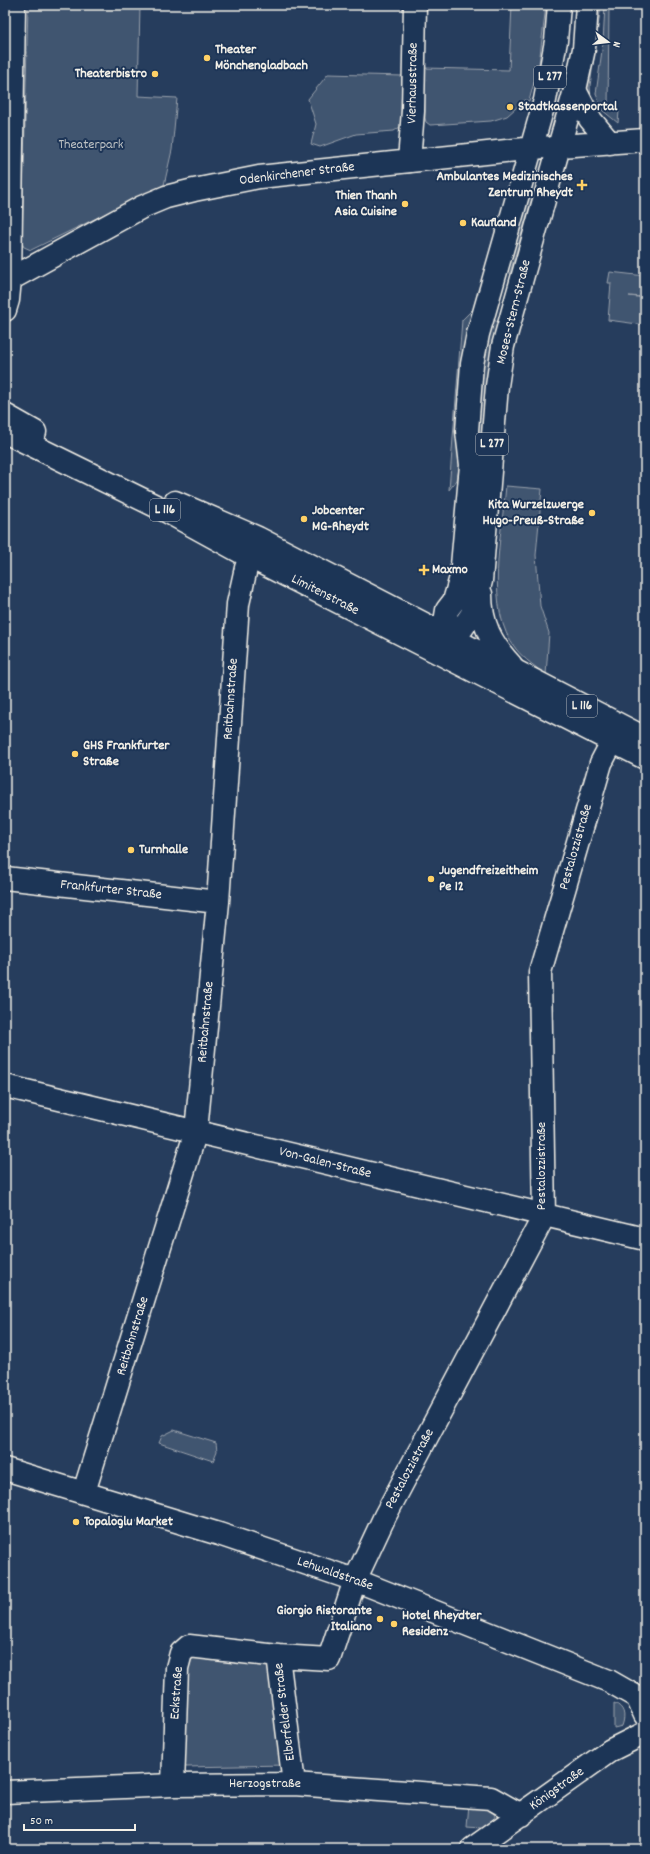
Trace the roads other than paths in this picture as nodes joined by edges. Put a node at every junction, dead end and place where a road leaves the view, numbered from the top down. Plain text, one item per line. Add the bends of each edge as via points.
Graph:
1 (415, 5) edge
2 (559, 5) edge
3 (587, 5) edge
4 (11, 12) edge
5 (575, 90) junction
6 (645, 140) edge
7 (610, 143) junction
8 (560, 146) junction
9 (531, 148) junction
10 (409, 161) junction
11 (8, 281) edge
12 (5, 310) edge
13 (5, 415) edge
14 (5, 432) edge
15 (254, 548) junction
16 (480, 581) junction
17 (444, 644) junction
18 (520, 673) junction
19 (635, 741) edge
20 (5, 878) edge
21 (218, 902) junction
22 (5, 1086) edge
23 (196, 1131) junction
24 (544, 1216) junction
25 (645, 1239) edge
26 (5, 1469) edge
27 (84, 1492) junction
28 (355, 1580) junction
29 (278, 1656) junction
30 (645, 1715) edge
31 (645, 1733) edge
32 (294, 1784) junction
33 (173, 1785) junction
34 (5, 1792) edge
35 (521, 1815) junction
36 (472, 1849) edge

1 - 10 street, Vierhausstraße via 413,111
2 - 9 street, Moses-Stern-Straße / L 277 via 552,68
3 - 5 street, Moses-Stern-Straße / L 277 via 584,49
4 - 11 street
5 - 7 street via 590,119
5 - 8 street, Moses-Stern-Straße / L 277
6 - 7 street, Odenkirchener Straße
7 - 8 street, Odenkirchener Straße
8 - 9 street, Odenkirchener Straße
8 - 16 street, Moses-Stern-Straße / L 277 via 503,346 497,386
9 - 10 street, Odenkirchener Straße
9 - 17 street, Moses-Stern-Straße / L 277 via 478,334 472,364 467,431 471,465 461,577 454,600 447,610
10 - 11 street, Odenkirchener Straße via 259,177 166,197 142,207
11 - 12 street
13 - 15 street, Limitenstraße / L 116 via 174,501
14 - 15 street, Limitenstraße / L 116 via 168,512
15 - 17 street, Limitenstraße / L 116
15 - 21 street, Reitbahnstraße via 238,604
16 - 17 street, Moses-Stern-Straße / L 277 via 472,614 462,630
16 - 18 street, L 116 via 481,611 486,629 498,651
17 - 18 street, Limitenstraße / L 116
17 - 19 street, Limitenstraße / L 116
18 - 19 street, Limitenstraße / L 116
19 - 24 street, Pestalozzistraße via 601,764 540,972
20 - 21 street, Frankfurter Straße
21 - 23 street, Reitbahnstraße
22 - 23 street, Von-Galen-Straße
23 - 24 street, Von-Galen-Straße
23 - 27 street, Reitbahnstraße
24 - 25 street, Von-Galen-Straße
24 - 28 street, Pestalozzistraße via 385,1516
26 - 27 street, Lehwaldstraße
27 - 28 street, Lehwaldstraße
28 - 29 street, Elberfelder Straße via 329,1659
28 - 30 street, Lehwaldstraße via 609,1681 636,1697
29 - 32 street, Elberfelder Straße
29 - 33 street, Eckstraße via 189,1646 181,1653 177,1668
31 - 35 street, Königstraße via 611,1750
32 - 33 street, Herzogstraße
32 - 35 street, Herzogstraße via 491,1798
33 - 34 street, Herzogstraße
35 - 36 street, Königstraße

